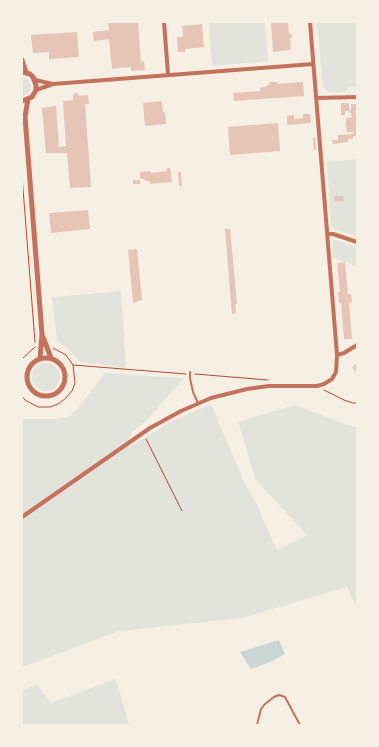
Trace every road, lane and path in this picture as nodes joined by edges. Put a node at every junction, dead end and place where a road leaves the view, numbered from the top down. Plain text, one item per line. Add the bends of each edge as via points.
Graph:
1 (164, 22) edge
2 (310, 22) edge
3 (22, 60) edge
4 (313, 64) junction
5 (24, 72) edge
6 (168, 74) junction
7 (35, 80) junction
8 (53, 84) junction
9 (36, 90) junction
10 (357, 97) edge
11 (316, 98) junction
12 (28, 99) junction
13 (22, 101) edge
14 (22, 111) edge
15 (25, 116) junction
16 (22, 176) edge
17 (327, 234) junction
18 (357, 242) edge
19 (42, 334) junction
20 (46, 345) junction
21 (357, 345) edge
22 (337, 355) junction
23 (40, 358) junction
24 (51, 358) junction
25 (22, 359) edge
26 (73, 365) junction
27 (25, 371) edge
28 (190, 373) junction
29 (273, 381) dead end
30 (24, 382) edge
31 (316, 386) junction
32 (22, 396) edge
33 (357, 403) edge
34 (198, 404) junction
35 (143, 433) junction
36 (182, 511) dead end
37 (22, 517) edge
38 (257, 725) edge
39 (300, 725) edge

1 - 6 street
2 - 4 street
3 - 5 street
4 - 6 street
4 - 11 street
5 - 7 street
6 - 8 street
7 - 8 street
7 - 9 street
8 - 9 street
9 - 12 street
10 - 11 street
11 - 17 street
12 - 13 street
12 - 15 street
14 - 15 street
15 - 19 street
16 - 25 path via 35,347
17 - 18 street
17 - 22 street
19 - 20 street
19 - 23 street
20 - 24 street
20 - 26 path via 66,355
21 - 22 street
22 - 31 street via 336,372 332,379
23 - 24 street
23 - 27 street
24 - 30 street via 62,366 65,372 64,386 60,391 47,397 41,396 34,393
26 - 28 path
26 - 32 path via 75,383 72,391 58,404 38,407
27 - 30 street
28 - 29 path
28 - 34 lane
31 - 33 path via 344,400
31 - 34 street via 262,387 211,398
34 - 35 street via 181,410
35 - 36 path
35 - 37 street
38 - 39 lane via 265,704 282,695 288,701

